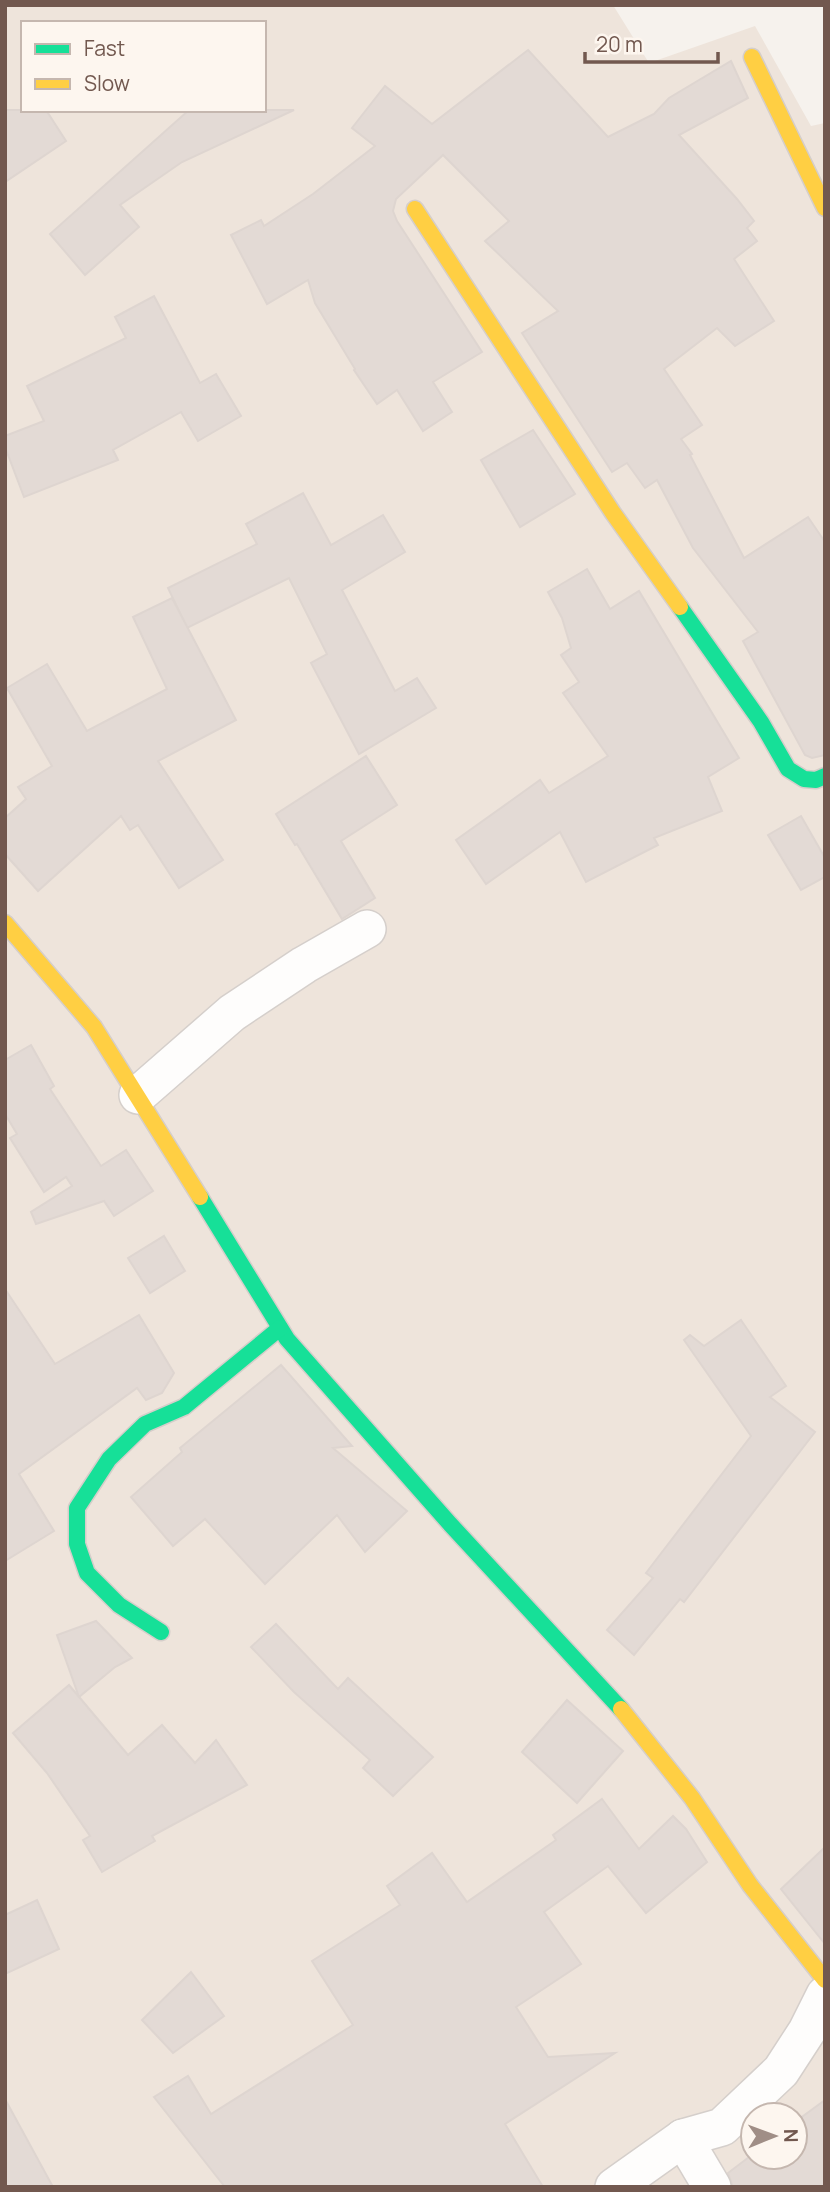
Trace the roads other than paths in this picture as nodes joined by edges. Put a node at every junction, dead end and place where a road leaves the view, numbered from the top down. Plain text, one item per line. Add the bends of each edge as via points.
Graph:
1 (752, 57) dead end
2 (825, 208) edge
3 (415, 209) dead end
4 (825, 776) edge
5 (5, 923) edge
6 (367, 929) dead end
7 (138, 1095) junction
8 (280, 1328) junction
9 (161, 1632) dead end
10 (825, 1980) edge
11 (825, 1995) edge
12 (683, 2138) junction
13 (614, 2187) edge
14 (712, 2187) edge

1 - 2 street
3 - 4 street via 613,513 761,722 788,769 804,779
5 - 7 street via 94,1027
6 - 7 street via 232,1013
7 - 8 street
8 - 9 street via 184,1407 145,1424 109,1459 77,1508 77,1544 87,1573 119,1605
8 - 10 street via 450,1524 615,1701
11 - 12 street via 781,2071 722,2127
12 - 13 street
12 - 14 street

